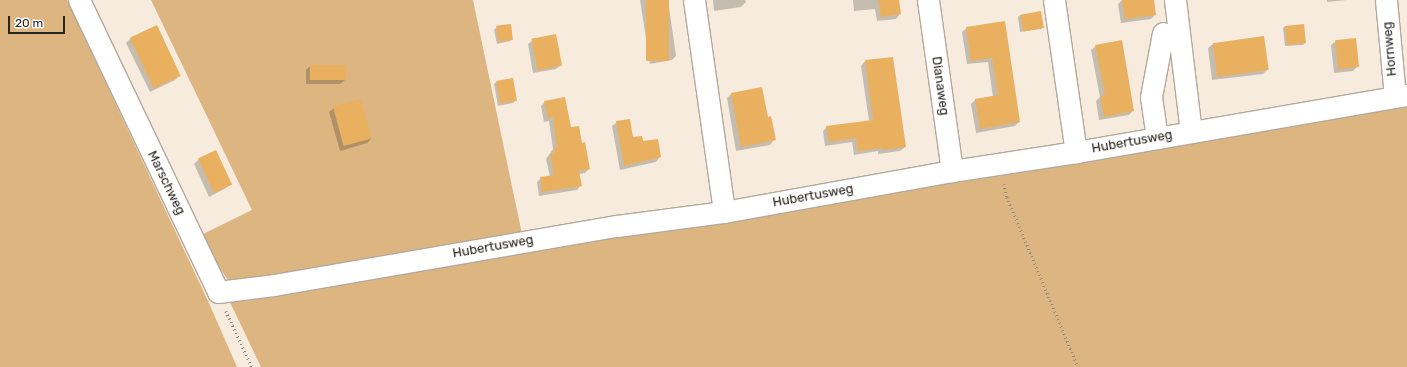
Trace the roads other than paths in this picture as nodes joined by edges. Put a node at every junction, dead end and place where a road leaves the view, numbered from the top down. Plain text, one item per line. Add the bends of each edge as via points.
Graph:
1 (79, 0) edge
2 (694, 0) edge
3 (928, 0) edge
4 (1054, 0) edge
5 (1175, 0) edge
6 (1386, 0) edge
7 (1163, 33) dead end
8 (1401, 96) edge
9 (1191, 132) junction
10 (1157, 138) junction
11 (1076, 152) junction
12 (952, 171) junction
13 (724, 212) junction
14 (218, 292) joint

1 - 14 street, Marschweg
2 - 13 street
3 - 12 street, Dianaweg
4 - 11 street
5 - 9 street
6 - 8 street, Hornweg
7 - 10 street via 1151,97
8 - 9 street, Hubertusweg
9 - 10 street, Hubertusweg
10 - 11 street, Hubertusweg
11 - 12 street, Hubertusweg
12 - 13 street, Hubertusweg
13 - 14 street, Hubertusweg via 617,226 274,285

